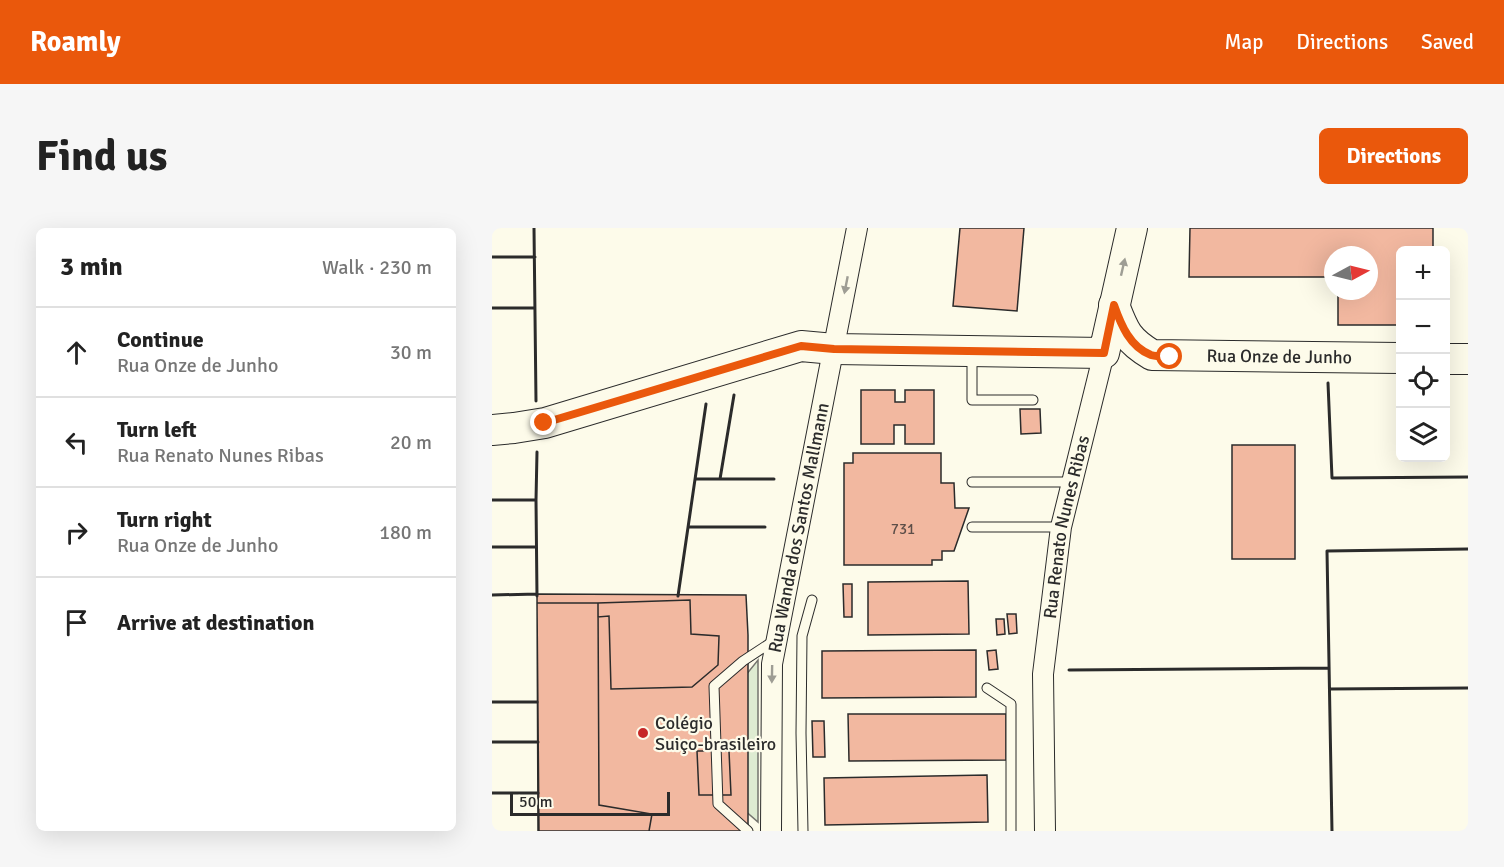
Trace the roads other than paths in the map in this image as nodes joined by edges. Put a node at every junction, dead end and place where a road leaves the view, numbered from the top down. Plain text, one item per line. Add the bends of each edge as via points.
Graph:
1 (857, 228) edge
2 (1132, 228) edge
3 (1114, 305) junction
4 (834, 349) junction
5 (972, 351) junction
6 (1104, 353) junction
7 (1396, 358) edge
8 (1450, 359) edge
9 (1468, 359) edge
10 (1033, 400) dead end
11 (492, 430) edge
12 (972, 482) dead end
13 (1071, 482) junction
14 (972, 527) dead end
15 (1060, 527) junction
16 (812, 600) dead end
17 (777, 639) junction
18 (987, 688) dead end
19 (748, 831) edge
20 (771, 831) edge
21 (803, 831) edge
22 (1011, 831) edge
23 (1045, 831) edge

1 -> 4 street, Rua Wanda dos Santos Mallmann
3 -> 2 main road, Rua Renato Nunes Ribas
3 - 6 main road, Rua Renato Nunes Ribas
3 - 7 main road, Rua Onze de Junho via 1124,330 1136,346 1152,355
4 - 5 main road
4 - 11 main road via 801,346 544,423
4 - 17 street, Rua Wanda dos Santos Mallmann
5 - 6 main road
5 - 10 lane via 972,400
6 - 13 street, Rua Renato Nunes Ribas
8 - 9 main road
12 - 13 lane
13 - 15 street, Rua Renato Nunes Ribas
14 - 15 lane
15 - 23 street, Rua Renato Nunes Ribas via 1043,674
16 - 21 lane via 802,636
17 - 19 lane via 742,661 714,686 718,804
17 -> 20 street, Rua Wanda dos Santos Mallmann via 772,664
18 - 22 lane via 1011,704

